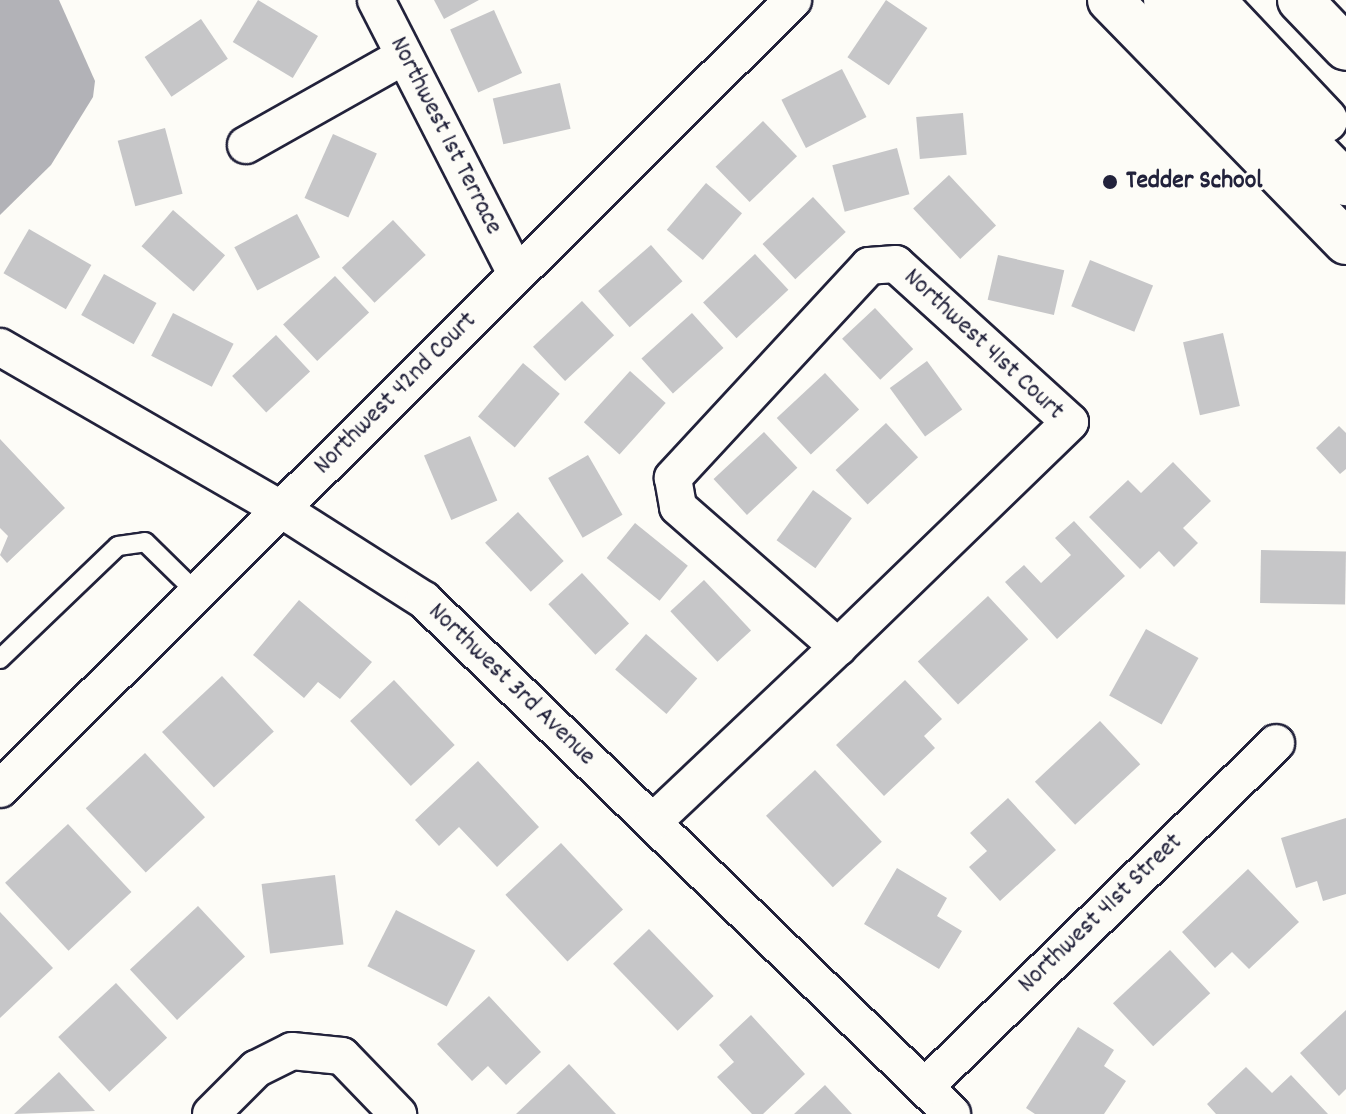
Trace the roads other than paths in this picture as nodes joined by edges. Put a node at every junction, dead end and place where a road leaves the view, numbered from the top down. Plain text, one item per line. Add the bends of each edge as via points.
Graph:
1 (376, 0) edge
2 (793, 0) edge
3 (1110, 0) edge
4 (1166, 0) edge
5 (1212, 0) edge
6 (1300, 0) edge
7 (1346, 48) edge
8 (404, 56) junction
9 (1346, 142) edge
10 (246, 145) dead end
11 (1346, 183) edge
12 (1346, 242) edge
13 (515, 272) junction
14 (0, 347) edge
15 (281, 509) junction
16 (197, 593) junction
17 (838, 647) junction
18 (0, 659) edge
19 (1276, 743) dead end
20 (6, 771) edge
21 (653, 822) junction
22 (926, 1086) junction
23 (211, 1114) edge
24 (398, 1114) edge
25 (952, 1114) edge

1 - 8 street, Northwest 1st Terrace
2 - 13 street, Northwest 42nd Court
3 - 12 highway
4 - 11 highway
5 - 9 highway
6 - 7 highway
8 - 10 street
8 - 13 street, Northwest 1st Terrace
13 - 15 street, Northwest 42nd Court
14 - 15 street, Northwest 3rd Avenue
15 - 16 street, Northwest 42nd Court
15 - 21 street, Northwest 3rd Avenue via 424,600
16 - 18 lane via 145,542 118,546
16 - 20 street, Northwest 42nd Court
17 - 17 street, Northwest 41st Court via 678,507 673,478 869,266 896,264 1070,422
17 - 21 street, Northwest 41st Court
19 - 22 street, Northwest 41st Street
21 - 22 street, Northwest 3rd Avenue
22 - 25 street, Northwest 3rd Avenue
23 - 24 street via 256,1069 292,1051 342,1056

